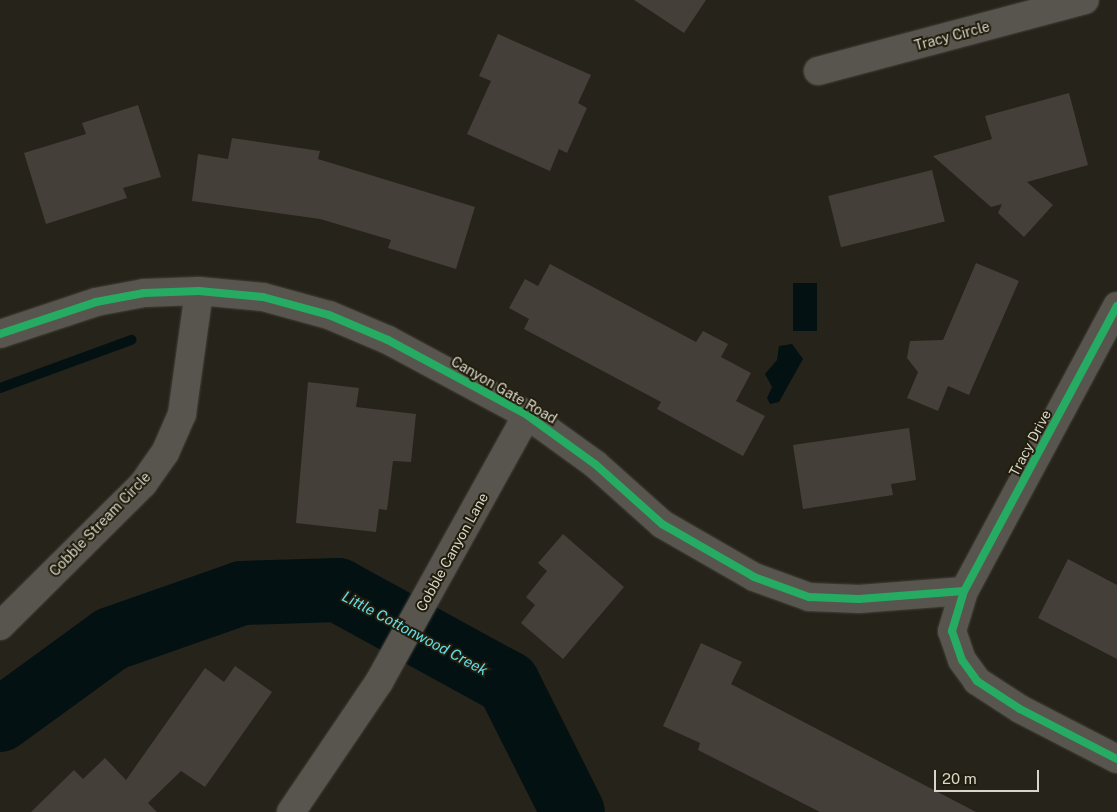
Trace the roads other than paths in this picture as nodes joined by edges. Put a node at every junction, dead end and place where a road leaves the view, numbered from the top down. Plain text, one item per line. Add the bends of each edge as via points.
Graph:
1 (1085, 0) edge
2 (818, 71) dead end
3 (199, 291) junction
4 (1117, 306) edge
5 (0, 334) edge
6 (527, 415) junction
7 (964, 591) junction
8 (0, 626) edge
9 (1117, 759) edge
10 (291, 812) edge

1 - 2 street, Tracy Circle
3 - 5 street, Canyon Gate Road via 96,302
3 - 6 street, Canyon Gate Road via 263,298 329,315 388,340
3 - 8 street, Cobble Stream Circle via 182,414 165,453 143,484
4 - 7 street, Tracy Drive
6 - 7 street, Canyon Gate Road via 596,464 662,524 754,577 809,597 858,600
6 - 10 street, Cobble Canyon Lane via 380,682
7 - 9 street, Tracy Drive via 952,631 962,660 977,681 1020,709

